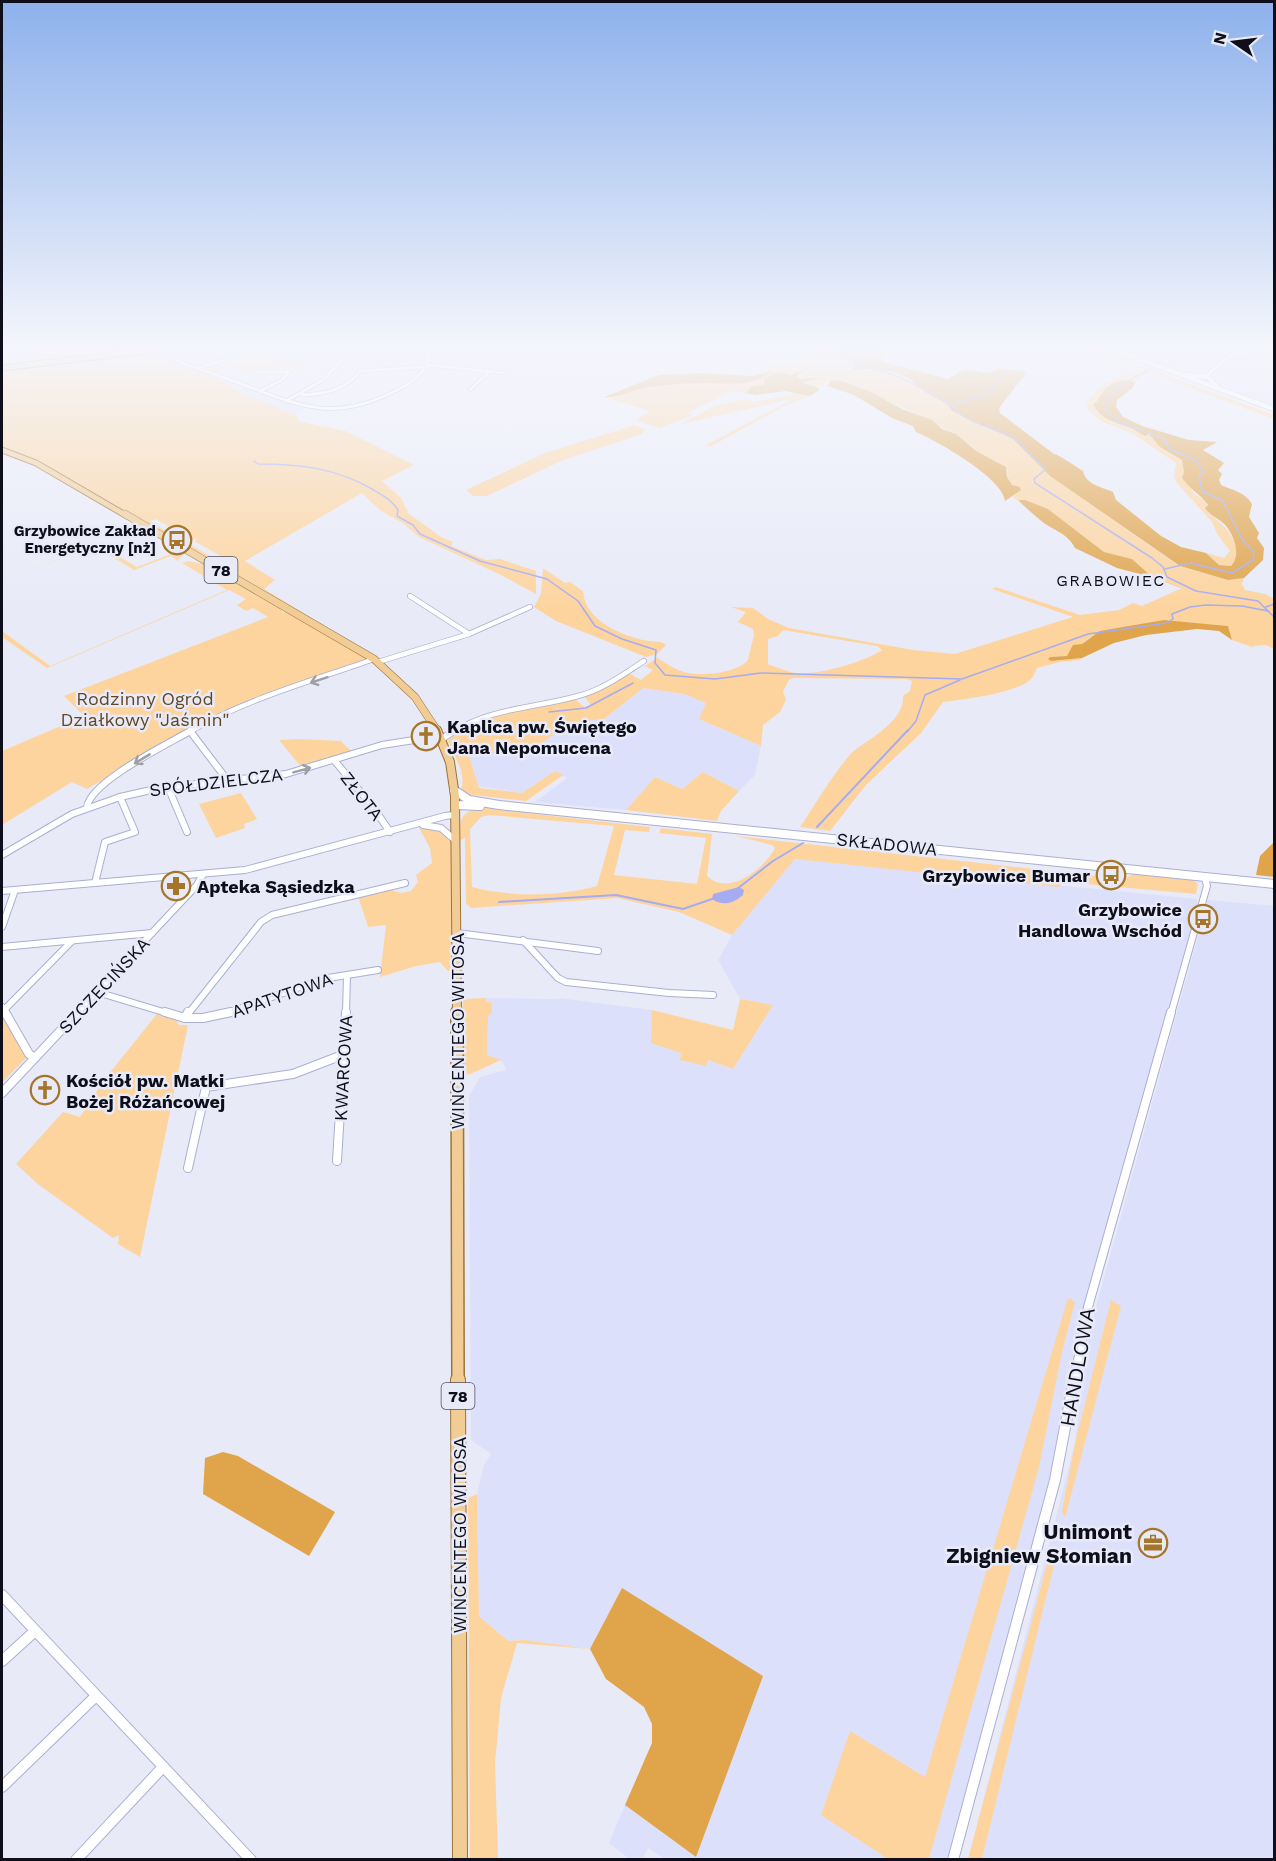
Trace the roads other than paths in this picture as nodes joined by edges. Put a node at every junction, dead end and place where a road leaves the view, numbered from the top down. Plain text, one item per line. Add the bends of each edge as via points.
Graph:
1 (2, 450) edge
2 (410, 596) dead end
3 (530, 607) dead end
4 (469, 634) junction
5 (376, 661) junction
6 (644, 661) dead end
7 (190, 731) junction
8 (441, 738) junction
9 (334, 760) junction
10 (225, 782) junction
11 (168, 787) junction
12 (454, 789) junction
13 (120, 797) junction
14 (479, 804) junction
15 (455, 805) junction
16 (87, 807) junction
17 (440, 817) junction
18 (455, 821) junction
19 (413, 826) junction
20 (441, 828) junction
21 (187, 832) dead end
22 (390, 832) junction
23 (456, 842) junction
24 (2, 855) edge
25 (203, 874) junction
26 (1205, 877) junction
27 (95, 883) junction
28 (405, 883) dead end
29 (1275, 884) edge
30 (15, 890) junction
31 (2, 891) edge
32 (2, 927) edge
33 (152, 933) junction
34 (457, 933) junction
35 (523, 940) junction
36 (72, 941) junction
37 (2, 947) edge
38 (598, 951) dead end
39 (378, 970) dead end
40 (347, 975) junction
41 (97, 992) junction
42 (714, 995) dead end
43 (3, 1008) edge
44 (185, 1018) junction
45 (345, 1054) junction
46 (35, 1058) junction
47 (2, 1093) edge
48 (337, 1161) dead end
49 (188, 1168) dead end
50 (2, 1595) edge
51 (35, 1631) junction
52 (2, 1661) edge
53 (96, 1696) junction
54 (163, 1767) junction
55 (2, 1787) edge
56 (76, 1860) edge
57 (251, 1860) edge
58 (460, 1860) edge
59 (953, 1860) edge

1 - 5 main road, WINCENTEGO WITOSA / 78 via 36,463
2 - 4 street
3 - 4 street
4 - 5 street
5 -> 7 street via 259,700
5 - 8 main road, WINCENTEGO WITOSA / 78 via 415,696
6 - 8 street via 584,695 481,717
7 - 10 street
7 -> 16 street via 110,778
8 - 9 street, SPÓŁDZIELCZA via 387,744
8 - 12 main road, WINCENTEGO WITOSA / 78
10 -> 9 street, SPÓŁDZIELCZA via 280,775
9 - 22 street, ZŁOTA
10 - 11 street, SPÓŁDZIELCZA
11 - 13 street, SPÓŁDZIELCZA
11 - 21 street
12 - 14 main road
12 - 15 main road, WINCENTEGO WITOSA / 78
13 - 16 street, SPÓŁDZIELCZA
13 - 27 street via 135,832 105,842
14 - 15 main road, SKŁADOWA
14 - 18 main road, SKŁADOWA
14 - 26 main road, SKŁADOWA
15 - 17 street
15 - 18 main road, WINCENTEGO WITOSA / 78
16 - 24 street, SPÓŁDZIELCZA
17 - 18 street via 451,815
17 - 19 street
18 - 20 street via 449,828
18 - 23 main road, WINCENTEGO WITOSA / 78
19 - 20 street
19 - 22 street
20 - 23 street
22 - 25 street via 253,868
23 - 34 main road, WINCENTEGO WITOSA / 78
25 - 27 street
25 - 33 street, SZCZECIŃSKA
26 - 29 main road, SKŁADOWA
26 - 59 street, HANDLOWA via 1207,886 1088,1307 1060,1459
27 - 30 street
28 - 44 street via 272,915 261,922
30 - 31 street
30 - 32 street
33 - 36 street
33 - 41 street, SZCZECIŃSKA
34 - 35 street
34 - 58 main road, WINCENTEGO WITOSA / 78
35 - 38 street
35 - 42 street via 566,982
36 - 37 street
36 - 43 street
39 - 40 street, APATYTOWA
40 - 44 street, APATYTOWA via 316,980 246,1010
40 - 45 street, KWARCOWA
41 - 44 street
41 - 46 street, SZCZECIŃSKA
43 - 46 street
45 - 48 street, KWARCOWA
45 - 49 street via 293,1074 206,1087
46 - 47 street, SZCZECIŃSKA
50 - 51 street
51 - 52 street
51 - 53 street
53 - 54 street
53 - 55 street
54 - 56 street
54 - 57 street

